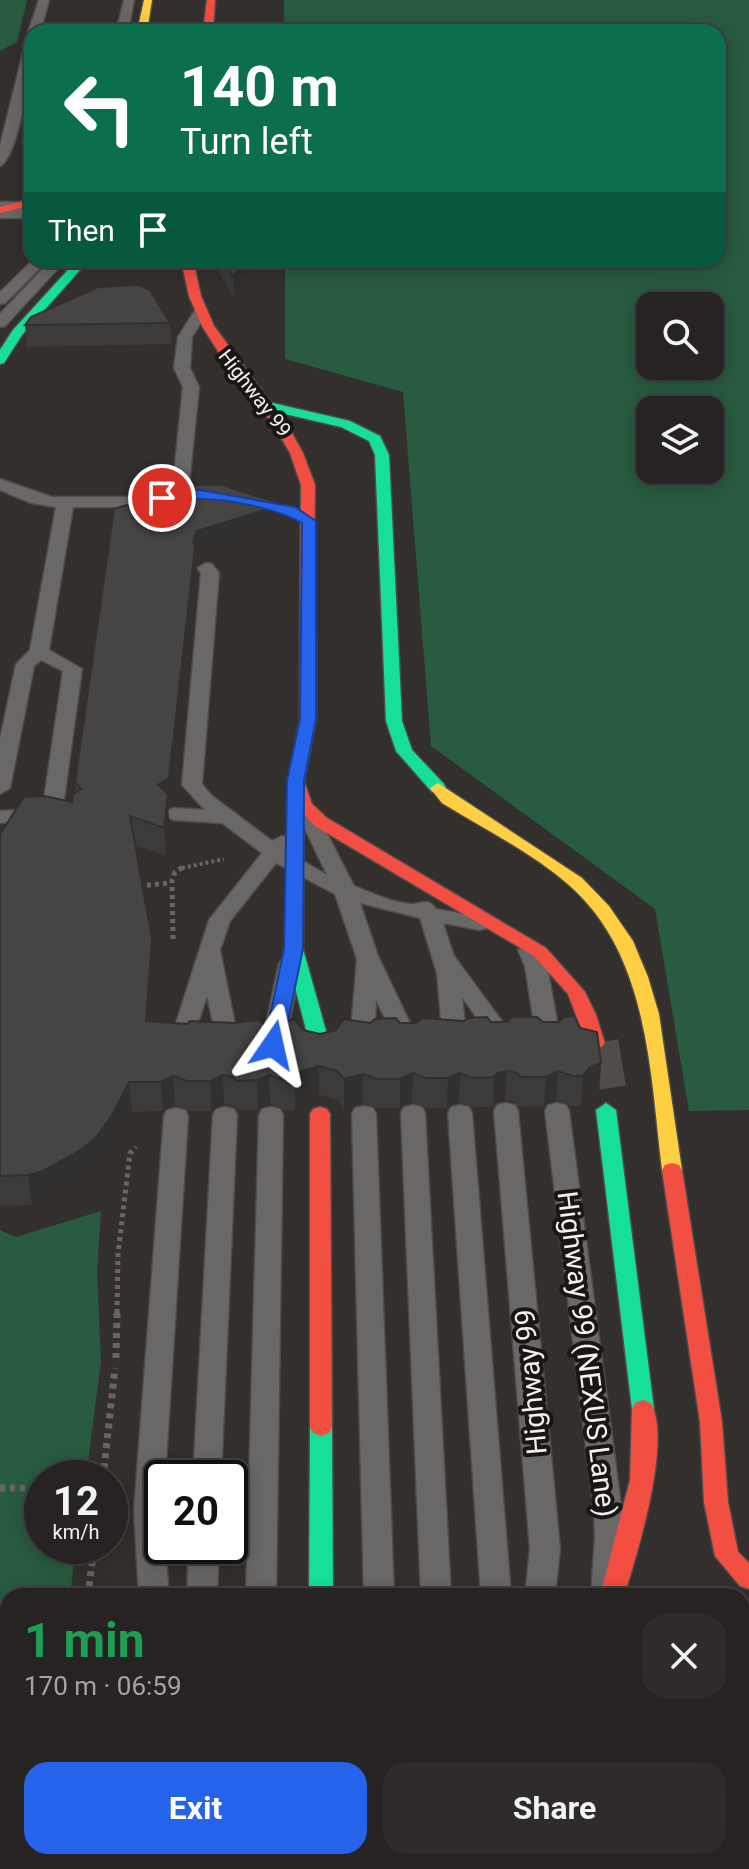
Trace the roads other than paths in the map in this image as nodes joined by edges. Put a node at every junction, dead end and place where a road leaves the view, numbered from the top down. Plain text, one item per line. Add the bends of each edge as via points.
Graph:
1 (44, 0) edge
2 (129, 0) edge
3 (148, 0) edge
4 (211, 0) edge
5 (36, 24) edge
6 (124, 24) edge
7 (143, 24) edge
8 (209, 24) edge
9 (24, 74) edge
10 (0, 162) edge
11 (24, 204) edge
12 (0, 210) edge
13 (24, 210) edge
14 (33, 268) edge
15 (52, 268) edge
16 (76, 268) edge
17 (189, 268) edge
18 (0, 300) edge
19 (200, 313) junction
20 (0, 323) edge
21 (0, 360) edge
22 (264, 405) junction
23 (0, 484) edge
24 (180, 494) junction
25 (200, 494) edge
26 (65, 502) junction
27 (145, 502) junction
28 (290, 510) dead end
29 (309, 521) junction
30 (143, 523) edge
31 (206, 568) dead end
32 (39, 652) junction
33 (0, 788) edge
34 (54, 799) edge
35 (300, 811) junction
36 (173, 814) dead end
37 (71, 815) edge
38 (0, 817) edge
39 (229, 818) junction
40 (275, 851) junction
41 (387, 863) junction
42 (295, 866) junction
43 (344, 888) junction
44 (430, 915) junction
45 (509, 931) junction
46 (210, 947) junction
47 (294, 949) junction
48 (444, 954) junction
49 (367, 956) junction
50 (455, 1042) edge
51 (498, 1043) edge
52 (549, 1043) edge
53 (595, 1043) tunnel mouth
54 (227, 1044) edge
55 (362, 1044) edge
56 (408, 1044) edge
57 (181, 1045) edge
58 (273, 1045) edge
59 (320, 1045) edge
60 (606, 1110) tunnel mouth
61 (506, 1111) dead end
62 (557, 1111) dead end
63 (413, 1113) dead end
64 (460, 1113) dead end
65 (320, 1114) dead end
66 (364, 1114) dead end
67 (225, 1115) dead end
68 (271, 1115) dead end
69 (176, 1116) dead end
70 (208, 1460) edge
71 (203, 1564) edge
72 (749, 1579) edge
73 (153, 1588) edge
74 (202, 1588) edge
75 (261, 1588) edge
76 (321, 1588) edge
77 (379, 1588) edge
78 (436, 1588) edge
79 (495, 1588) edge
80 (541, 1588) edge
81 (607, 1588) edge
82 (614, 1588) edge

1 - 5 lane
2 - 6 lane
3 - 7 highway
4 - 8 highway
9 - 10 lane
11 - 12 highway
12 - 13 street
14 - 18 lane
15 - 20 lane
16 - 21 highway via 17,333
17 - 19 highway, Highway 99
19 - 22 highway, Highway 99 via 224,356
19 - 24 lane via 185,337 182,368 191,387
22 - 29 highway, Highway 99 via 289,436 304,467
22 - 72 highway via 345,424 375,439 382,455 394,721 404,751 448,799 576,882 605,911 629,947 647,1004 711,1422 716,1502 727,1556
23 - 26 lane via 37,499
24 - 25 lane
24 - 27 lane
26 - 27 lane
26 - 32 lane
27 - 30 lane
28 - 29 lane
29 - 35 highway, Highway 99 via 308,719 296,781
31 - 39 lane via 210,573 192,785
32 - 33 lane via 25,664
32 - 34 lane via 73,669
35 - 40 lane
35 - 41 highway
35 - 42 highway, Highway 99
35 - 43 lane, Highway 99
36 - 39 lane
37 - 38 lane
39 - 40 lane
40 - 42 lane
40 - 46 lane via 220,920
41 - 44 lane
41 - 45 highway
42 - 43 lane
42 - 47 highway, Highway 99
43 - 44 lane
43 - 49 lane, Highway 99
44 - 45 lane
44 - 48 lane
45 - 52 lane via 536,966
45 - 53 highway via 540,952 572,985 585,1005
46 - 54 lane
46 - 57 lane
47 - 58 lane, Highway 99
47 - 59 highway, Highway 99
48 - 50 lane
48 - 51 lane via 492,1024
49 - 55 lane, Highway 99
49 - 56 lane, Highway 99
60 - 82 highway via 645,1427 641,1497
61 - 80 lane, Highway 99 via 545,1549
62 - 81 lane, Highway 99 (NEXUS Lane) via 608,1513
63 - 78 lane
64 - 79 lane, Highway 99
65 - 76 highway
66 - 77 lane
67 - 70 lane
68 - 75 lane
69 - 73 lane via 148,1511
71 - 74 lane

